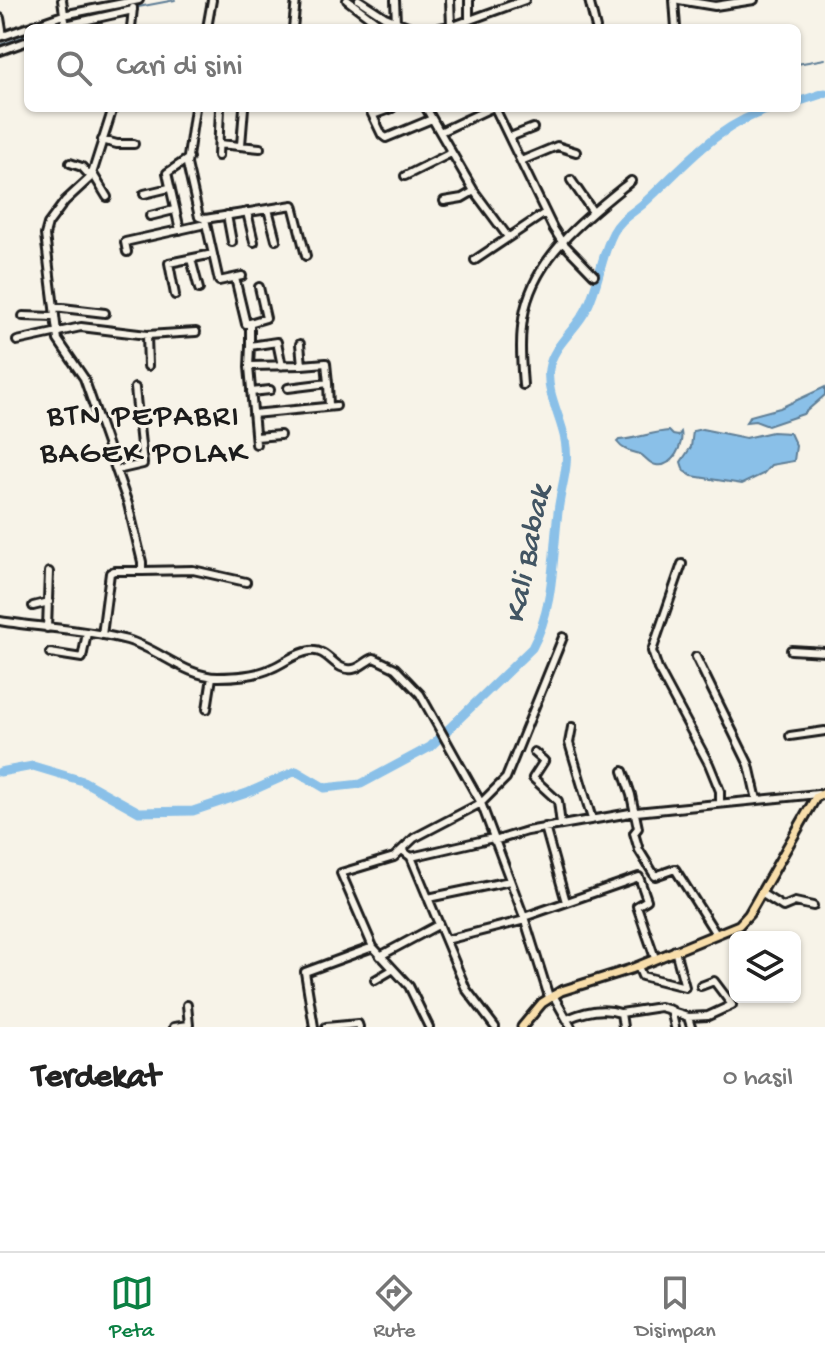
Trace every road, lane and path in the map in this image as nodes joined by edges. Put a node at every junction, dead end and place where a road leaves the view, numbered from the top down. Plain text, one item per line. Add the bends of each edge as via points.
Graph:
1 (62, 0) edge
2 (212, 0) edge
3 (296, 0) edge
4 (347, 0) edge
5 (395, 0) edge
6 (450, 0) edge
7 (469, 0) edge
8 (525, 0) edge
9 (589, 0) edge
10 (677, 0) edge
11 (754, 0) edge
12 (362, 1) edge
13 (508, 2) edge
14 (708, 3) edge
15 (134, 5) edge
16 (0, 18) edge
17 (469, 19) junction
18 (64, 22) edge
19 (208, 24) edge
20 (293, 24) edge
21 (388, 24) edge
22 (389, 24) edge
23 (390, 24) edge
24 (455, 24) edge
25 (459, 24) edge
26 (595, 24) edge
27 (676, 24) edge
28 (24, 31) edge
29 (2, 36) edge
30 (24, 42) edge
31 (0, 51) edge
32 (112, 112) edge
33 (195, 112) edge
34 (220, 112) edge
35 (244, 112) edge
36 (371, 112) edge
37 (428, 112) edge
38 (484, 112) edge
39 (495, 112) edge
40 (432, 119) junction
41 (533, 128) dead end
42 (440, 132) junction
43 (510, 137) junction
44 (102, 140) junction
45 (134, 144) dead end
46 (219, 144) junction
47 (241, 145) junction
48 (260, 148) dead end
49 (576, 152) dead end
50 (451, 153) junction
51 (218, 156) dead end
52 (189, 158) junction
53 (521, 161) junction
54 (70, 163) dead end
55 (92, 175) junction
56 (405, 176) dead end
57 (571, 180) dead end
58 (631, 181) dead end
59 (169, 188) junction
60 (474, 191) junction
61 (144, 194) dead end
62 (107, 197) dead end
63 (444, 201) dead end
64 (268, 209) junction
65 (174, 210) junction
66 (247, 212) junction
67 (593, 212) junction
68 (545, 213) junction
69 (227, 215) junction
70 (150, 216) dead end
71 (203, 222) junction
72 (180, 230) junction
73 (508, 237) junction
74 (276, 240) dead end
75 (232, 242) dead end
76 (254, 242) dead end
77 (562, 242) junction
78 (127, 252) dead end
79 (213, 254) junction
80 (306, 256) dead end
81 (191, 259) junction
82 (475, 260) dead end
83 (594, 275) dead end
84 (259, 287) dead end
85 (199, 289) dead end
86 (175, 295) dead end
87 (54, 307) junction
88 (105, 313) dead end
89 (23, 316) dead end
90 (55, 317) junction
91 (250, 323) junction
92 (56, 331) junction
93 (196, 332) dead end
94 (147, 335) junction
95 (17, 341) dead end
96 (300, 344) dead end
97 (250, 346) junction
98 (302, 365) junction
99 (148, 366) dead end
100 (249, 366) junction
101 (282, 366) junction
102 (328, 383) junction
103 (523, 385) dead end
104 (135, 388) dead end
105 (288, 388) dead end
106 (270, 390) dead end
107 (251, 392) junction
108 (253, 414) junction
109 (280, 435) dead end
110 (117, 470) junction
111 (682, 564) dead end
112 (142, 571) junction
113 (49, 572) dead end
114 (246, 582) dead end
115 (49, 602) junction
116 (33, 606) dead end
117 (0, 621) edge
118 (47, 628) junction
119 (87, 633) junction
120 (102, 635) junction
121 (563, 637) dead end
122 (791, 650) dead end
123 (825, 652) edge
124 (50, 653) dead end
125 (696, 657) dead end
126 (212, 677) junction
127 (207, 709) dead end
128 (572, 727) dead end
129 (825, 731) edge
130 (790, 736) dead end
131 (534, 752) dead end
132 (623, 771) dead end
133 (823, 793) edge
134 (757, 800) junction
135 (481, 803) junction
136 (720, 803) junction
137 (636, 812) junction
138 (592, 819) junction
139 (561, 825) junction
140 (545, 827) junction
141 (494, 840) junction
142 (402, 850) junction
143 (411, 857) junction
144 (510, 881) junction
145 (761, 893) junction
146 (428, 898) junction
147 (566, 902) junction
148 (813, 906) dead end
149 (524, 918) junction
150 (438, 925) junction
151 (716, 934) junction
152 (446, 940) junction
153 (373, 947) junction
154 (675, 950) junction
155 (380, 956) junction
156 (655, 958) junction
157 (638, 966) junction
158 (392, 970) junction
159 (375, 980) dead end
160 (701, 986) dead end
161 (551, 996) junction
162 (187, 1005) dead end
163 (672, 1012) junction
164 (620, 1013) junction
165 (688, 1017) junction
166 (567, 1019) junction
167 (341, 1026) edge
168 (174, 1027) edge
169 (314, 1027) edge
170 (326, 1027) edge
171 (359, 1027) edge
172 (429, 1027) edge
173 (495, 1027) edge
174 (522, 1027) edge
175 (571, 1027) edge
176 (623, 1027) edge
177 (675, 1027) edge
178 (691, 1027) edge

1 - 18 street
2 - 19 street
3 - 20 street
4 - 21 street
5 - 23 street
6 - 24 street
7 - 17 street
8 - 13 street
9 - 26 street
10 - 14 street
10 - 27 street
11 - 14 street
12 - 22 street
13 - 17 street
15 - 18 street
16 - 29 street
17 - 25 street
28 - 29 street
30 - 31 street
32 - 44 street
33 - 52 street
34 - 46 street
35 - 47 street
36 - 40 street via 386,138
37 - 40 street
38 - 42 street
39 - 43 street
40 - 42 street
41 - 43 street
42 - 50 street
43 - 53 street
44 - 45 street
44 - 55 street
46 - 47 street
46 - 51 street
47 - 48 street
49 - 53 street via 557,146
50 - 56 street
50 - 60 street
52 - 59 street via 167,173
52 - 71 street
53 - 68 street
54 - 55 street
55 - 62 street
55 - 87 street via 45,229
57 - 67 street
58 - 67 street
59 - 61 street
59 - 65 street
60 - 63 street
60 - 73 street
64 - 66 street
64 - 74 street
64 - 80 street via 293,205
65 - 70 street
65 - 72 street
66 - 69 street
66 - 76 street
67 - 77 street
68 - 73 street
68 - 77 street
69 - 71 street
69 - 75 street
71 - 72 street
71 - 79 street
72 - 78 street via 125,242
73 - 82 street
77 - 83 street
77 - 103 street via 524,311
79 - 81 street
79 - 91 street via 219,281 238,277 246,324
81 - 85 street
81 - 86 street via 169,263
84 - 91 street via 266,318
87 - 88 street
87 - 90 street
89 - 90 street
90 - 92 street
91 - 97 street
92 - 94 street via 86,327
92 - 95 street
92 - 110 street via 81,373
93 - 94 street
94 - 99 street
96 - 98 street
97 - 100 street
97 - 101 street via 277,342
98 - 101 street
98 - 102 street via 326,363
100 - 101 street
100 - 107 street
102 - 105 street
102 - 108 street via 333,406
104 - 110 street via 143,464
106 - 107 street
107 - 108 street
108 - 109 street via 256,441
110 - 112 street
111 - 136 street via 652,651 709,764
112 - 114 street via 193,570
112 - 120 street via 110,573
113 - 115 street
115 - 116 street
115 - 118 street
117 - 118 street
118 - 119 street
119 - 120 street
119 - 124 street via 82,658
120 - 126 street via 139,644
121 - 135 street via 508,774
122 - 123 street
125 - 134 street via 749,765
126 - 127 street
126 - 135 street via 260,673 315,650 351,669 376,658 395,668 425,702
128 - 138 street via 569,743
129 - 130 street
131 - 139 street via 544,761 533,778 558,801
132 - 137 street
133 - 134 street
133 - 145 main road
134 - 136 street
135 - 141 street
135 - 142 street via 414,838
136 - 137 street
137 - 138 street
137 - 151 street via 634,833 647,865 655,876 675,869
138 - 139 street
139 - 140 street
140 - 141 street
140 - 147 street
141 - 143 street
141 - 144 street
142 - 143 street
142 - 153 street via 341,873
143 - 146 street
144 - 146 street
144 - 149 street
145 - 148 street via 783,907 795,902
145 - 151 main road via 744,921
146 - 150 street
147 - 149 street
147 - 156 street via 639,877 647,900 637,906
149 - 152 street
149 - 161 street
150 - 152 street
150 - 155 street
151 - 154 main road
152 - 173 street via 466,989
153 - 155 street
153 - 169 street via 305,972
154 - 156 main road
154 - 157 street via 685,987 642,976
155 - 158 street
156 - 157 main road
157 - 161 main road
158 - 159 street
158 - 172 street via 409,986
160 - 165 street via 714,981 732,1005 713,1015
161 - 166 street
161 - 174 main road
162 - 168 street via 189,1025
163 - 164 street via 660,1007
163 - 165 street
163 - 177 street
164 - 166 street via 587,1012
164 - 176 street
165 - 178 street
166 - 175 street
167 - 170 street
167 - 171 street

